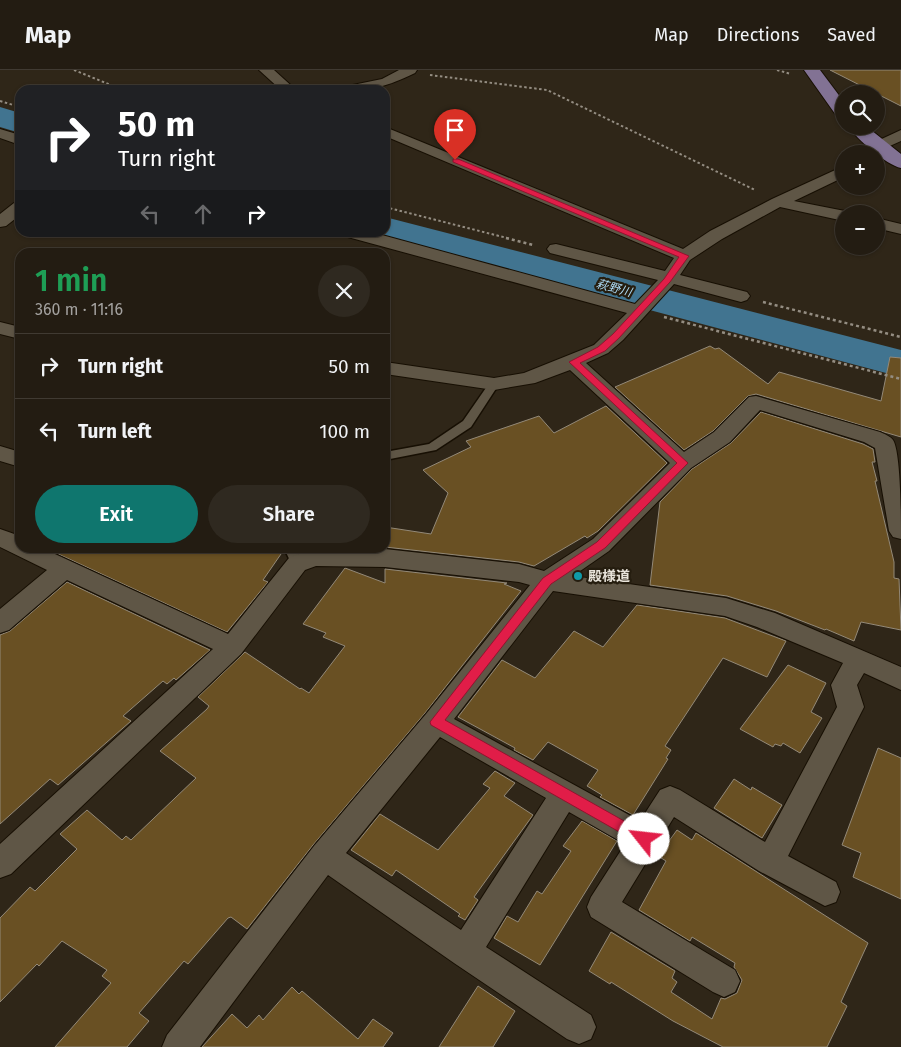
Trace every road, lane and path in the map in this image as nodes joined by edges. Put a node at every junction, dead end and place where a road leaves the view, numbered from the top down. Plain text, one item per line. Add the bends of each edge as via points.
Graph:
1 (74, 70) edge
2 (266, 70) edge
3 (812, 70) edge
4 (408, 71) edge
5 (111, 85) edge
6 (283, 85) edge
7 (372, 85) edge
8 (0, 101) edge
9 (835, 102) edge
10 (15, 106) edge
11 (390, 133) edge
12 (0, 134) edge
13 (865, 135) edge
14 (901, 135) edge
15 (15, 138) edge
16 (874, 145) edge
17 (885, 147) edge
18 (885, 154) edge
19 (901, 162) edge
20 (835, 175) edge
21 (778, 202) junction
22 (390, 208) edge
23 (15, 212) edge
24 (835, 214) edge
25 (0, 222) edge
26 (885, 225) edge
27 (901, 229) edge
28 (369, 237) edge
29 (556, 249) joint
30 (684, 256) junction
31 (668, 279) junction
32 (741, 296) joint
33 (641, 308) junction
34 (0, 328) edge
35 (15, 332) edge
36 (901, 337) edge
37 (573, 362) junction
38 (390, 369) edge
39 (901, 379) edge
40 (494, 384) junction
41 (0, 454) edge
42 (390, 455) edge
43 (15, 458) edge
44 (683, 463) junction
45 (895, 470) edge
46 (901, 531) edge
47 (0, 537) edge
48 (15, 544) edge
49 (33, 553) edge
50 (293, 556) edge
51 (64, 568) junction
52 (547, 581) junction
53 (0, 623) edge
54 (232, 647) junction
55 (859, 659) junction
56 (901, 679) edge
57 (436, 722) junction
58 (564, 795) junction
59 (644, 839) junction
60 (325, 856) junction
61 (770, 861) junction
62 (0, 864) edge
63 (825, 892) dead end
64 (464, 952) junction
65 (724, 981) dead end
66 (579, 1027) dead end
67 (180, 1047) edge

1 - 5 path
2 - 6 street
3 - 9 main road
4 - 7 street
4 - 21 path via 546,90
8 - 10 path
11 - 30 street
12 - 15 street
13 - 16 main road
14 - 17 street
18 - 19 main road
20 - 21 street
21 - 24 street
21 - 30 street
22 - 29 path
23 - 25 street
26 - 27 street
28 - 33 street
29 - 31 street
30 - 31 street
31 - 32 street
31 - 33 street
32 - 36 path
33 - 37 street via 601,349
33 - 39 path
34 - 35 street
37 - 40 street via 528,379
37 - 44 street
38 - 40 street
40 - 42 lane via 466,424 432,446
41 - 43 street
44 - 45 street via 722,437 756,402 878,440 885,444
44 - 52 street via 601,545
45 - 46 street
47 - 48 street
49 - 51 street
50 - 52 street via 385,558 518,573
50 - 54 street
51 - 53 street
51 - 54 street
52 - 55 street via 726,606
52 - 57 street
54 - 62 street
55 - 56 street
55 - 61 street via 844,685 851,707
57 - 58 street
57 - 60 street
58 - 59 street
58 - 64 street
59 - 61 street via 670,799
59 - 65 street via 602,908
60 - 64 street
60 - 67 street
61 - 63 street
64 - 66 street

